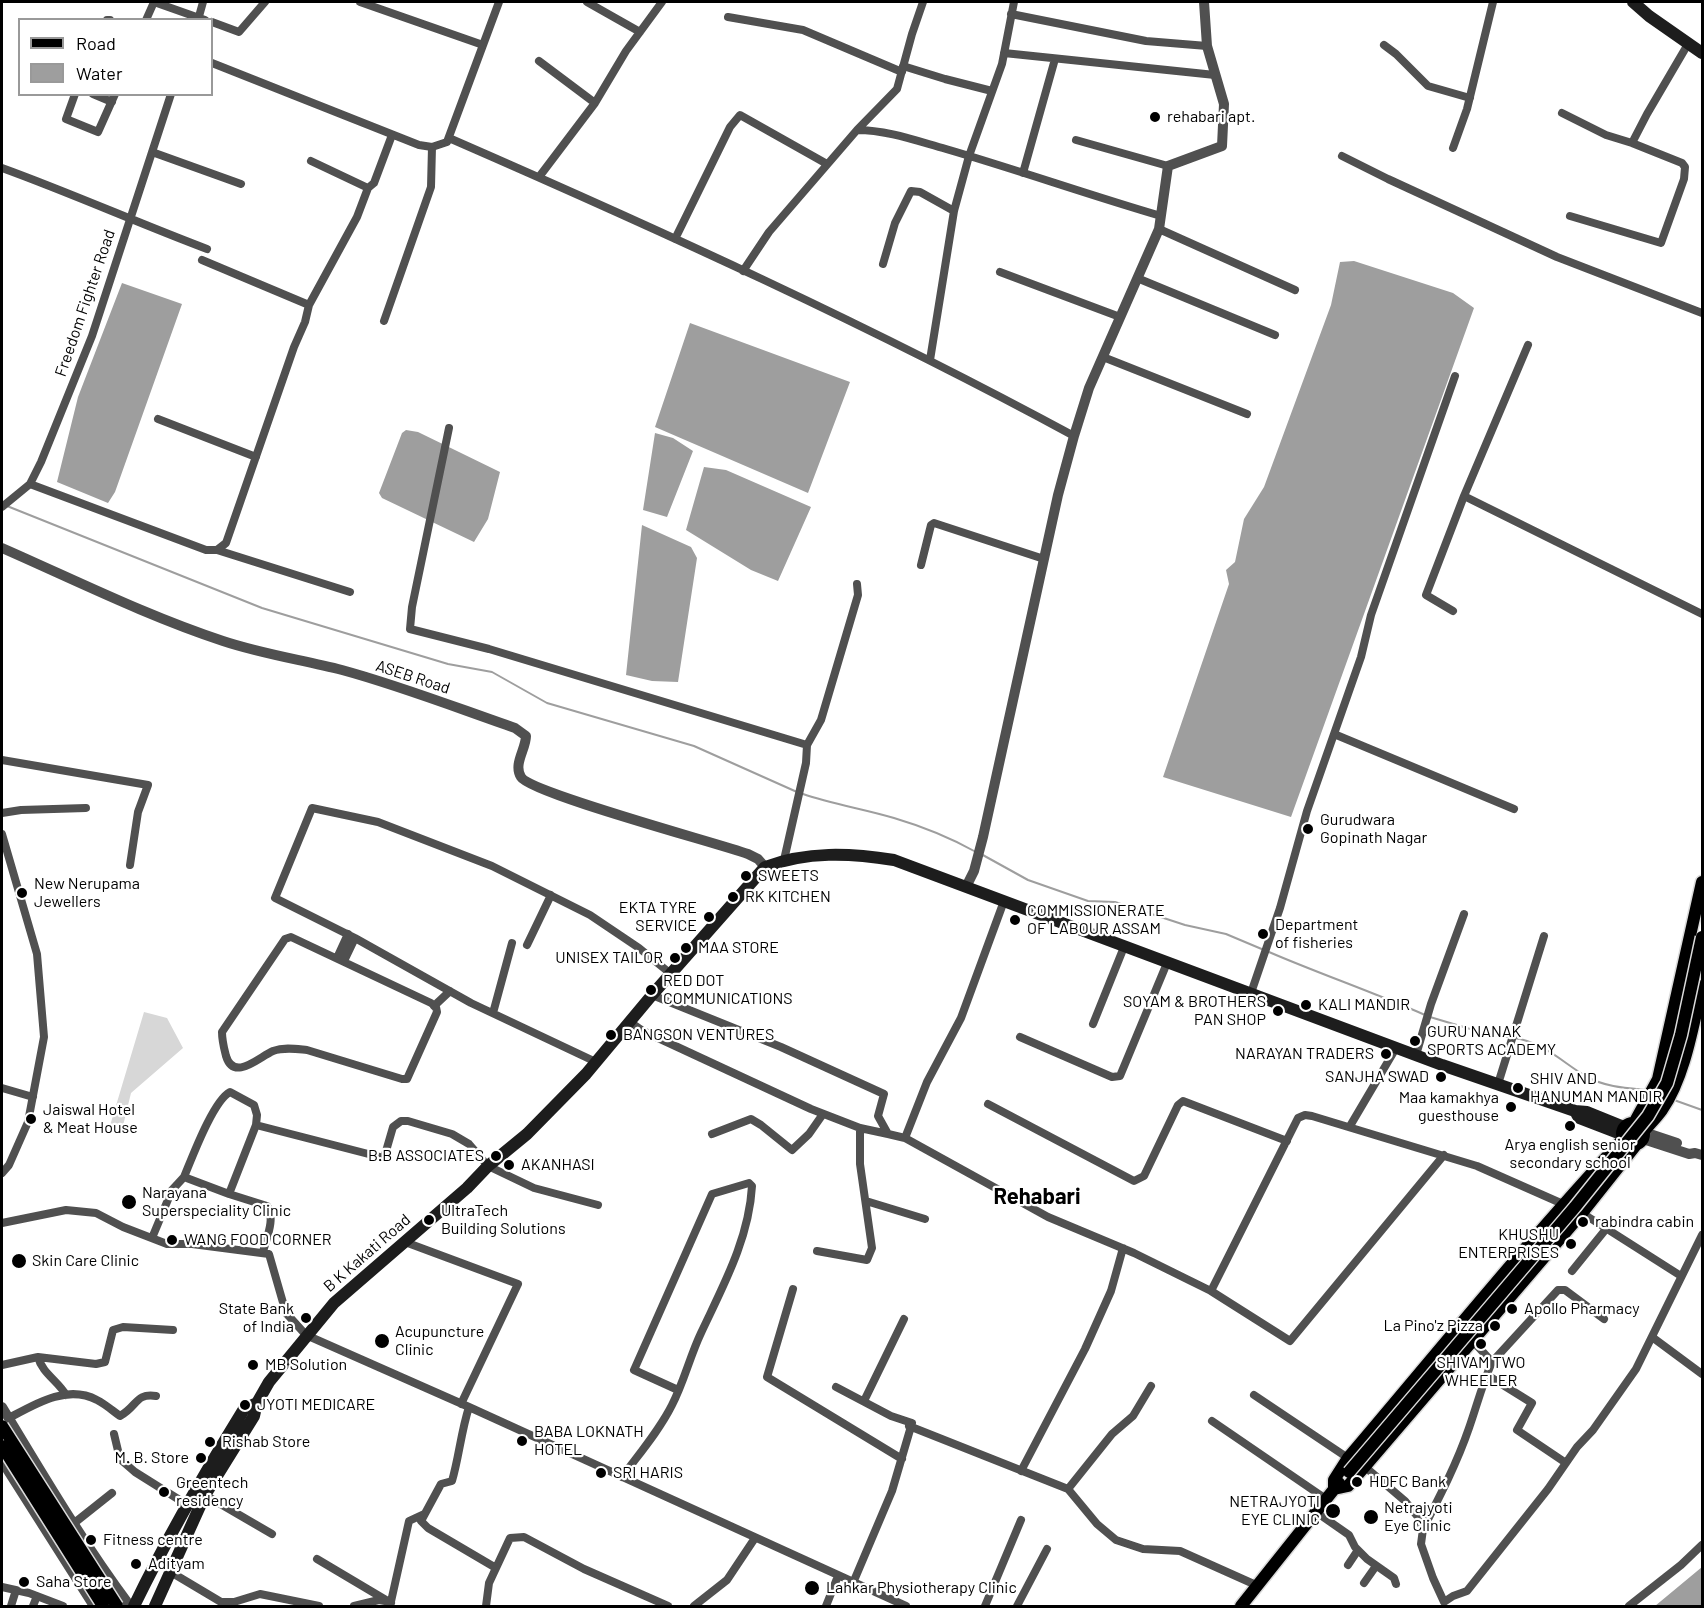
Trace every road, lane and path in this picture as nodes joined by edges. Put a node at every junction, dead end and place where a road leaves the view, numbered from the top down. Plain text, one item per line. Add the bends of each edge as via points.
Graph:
1 (154, 2) edge
2 (203, 2) edge
3 (265, 2) edge
4 (360, 2) edge
5 (500, 2) edge
6 (587, 2) edge
7 (662, 2) edge
8 (923, 2) edge
9 (1014, 2) edge
10 (1204, 2) edge
11 (1493, 2) edge
12 (1633, 2) edge
13 (1011, 14) junction
14 (728, 17) dead end
15 (147, 18) edge
16 (197, 18) edge
17 (200, 18) edge
18 (213, 22) edge
19 (640, 32) junction
20 (1688, 44) junction
21 (483, 45) junction
22 (1384, 45) dead end
23 (1207, 46) junction
24 (1702, 52) edge
25 (1004, 53) junction
26 (1055, 59) junction
27 (539, 61) dead end
28 (213, 63) edge
29 (903, 69) junction
30 (1215, 75) junction
31 (992, 91) junction
32 (74, 96) edge
33 (170, 96) edge
34 (113, 98) edge
35 (1470, 98) junction
36 (595, 103) junction
37 (1562, 113) dead end
38 (857, 130) junction
39 (392, 135) junction
40 (449, 138) junction
41 (1076, 140) dead end
42 (1632, 143) junction
43 (432, 147) junction
44 (1453, 148) dead end
45 (152, 152) junction
46 (969, 156) junction
47 (1342, 156) dead end
48 (311, 161) dead end
49 (827, 164) junction
50 (1168, 166) junction
51 (2, 168) edge
52 (1023, 173) junction
53 (539, 177) junction
54 (242, 184) dead end
55 (368, 188) junction
56 (954, 211) junction
57 (1161, 216) junction
58 (1570, 216) dead end
59 (129, 220) junction
60 (1159, 229) junction
61 (675, 239) junction
62 (207, 249) dead end
63 (202, 260) dead end
64 (883, 264) dead end
65 (743, 271) junction
66 (1000, 272) dead end
67 (1137, 278) junction
68 (1295, 290) dead end
69 (309, 305) junction
70 (1702, 313) edge
71 (1120, 317) junction
72 (384, 321) dead end
73 (1275, 335) dead end
74 (1528, 345) dead end
75 (1103, 357) junction
76 (930, 360) junction
77 (1455, 376) dead end
78 (1247, 414) dead end
79 (158, 419) dead end
80 (449, 428) dead end
81 (1074, 436) junction
82 (256, 457) junction
83 (30, 484) junction
84 (1464, 496) junction
85 (2, 507) edge
86 (2, 548) edge
87 (217, 550) junction
88 (1044, 559) junction
89 (921, 564) dead end
90 (857, 584) dead end
91 (350, 592) dead end
92 (1453, 611) dead end
93 (1702, 614) edge
94 (1334, 734) junction
95 (807, 745) junction
96 (2, 760) edge
97 (86, 808) dead end
98 (1514, 809) dead end
99 (2, 813) edge
100 (2, 834) edge
101 (784, 860) junction
102 (130, 865) dead end
103 (765, 867) junction
104 (1702, 882) edge
105 (966, 887) junction
106 (551, 895) junction
107 (1004, 901) junction
108 (1464, 914) dead end
109 (352, 936) junction
110 (1544, 936) dead end
111 (1702, 937) edge
112 (512, 943) dead end
113 (527, 945) dead end
114 (1124, 947) junction
115 (341, 960) junction
116 (1167, 963) junction
117 (671, 974) junction
118 (1702, 986) edge
119 (447, 989) junction
120 (1251, 993) junction
121 (652, 995) junction
122 (432, 1005) junction
123 (493, 1014) junction
124 (630, 1022) junction
125 (1698, 1023) edge
126 (1093, 1024) dead end
127 (1020, 1037) dead end
128 (1396, 1048) junction
129 (1416, 1055) junction
130 (597, 1062) junction
131 (1498, 1084) junction
132 (2, 1088) edge
133 (33, 1097) junction
134 (988, 1104) dead end
135 (823, 1114) junction
136 (256, 1125) junction
137 (1350, 1126) junction
138 (860, 1128) junction
139 (712, 1134) dead end
140 (888, 1134) junction
141 (1634, 1134) junction
142 (905, 1138) junction
143 (1287, 1141) junction
144 (1699, 1154) edge
145 (1444, 1155) junction
146 (488, 1166) junction
147 (2, 1173) edge
148 (184, 1176) junction
149 (229, 1194) junction
150 (866, 1201) junction
151 (1563, 1204) junction
152 (598, 1205) dead end
153 (1582, 1213) junction
154 (925, 1219) dead end
155 (2, 1223) edge
156 (1606, 1229) junction
157 (1702, 1235) edge
158 (152, 1238) junction
159 (405, 1242) junction
160 (1124, 1248) junction
161 (817, 1251) dead end
162 (263, 1252) junction
163 (1572, 1271) dead end
164 (1681, 1275) junction
165 (793, 1289) dead end
166 (1211, 1291) junction
167 (904, 1319) dead end
168 (1604, 1319) dead end
169 (173, 1330) dead end
170 (306, 1335) junction
171 (1652, 1337) junction
172 (1472, 1341) junction
173 (38, 1357) junction
174 (1492, 1362) junction
175 (2, 1365) edge
176 (1702, 1374) edge
177 (1487, 1375) junction
178 (1150, 1386) dead end
179 (836, 1387) dead end
180 (678, 1390) junction
181 (66, 1395) junction
182 (156, 1395) dead end
183 (1254, 1395) dead end
184 (864, 1401) junction
185 (257, 1403) junction
186 (465, 1406) junction
187 (2, 1407) edge
188 (1212, 1421) dead end
189 (5, 1422) edge
190 (909, 1426) junction
191 (114, 1434) dead end
192 (2, 1446) edge
193 (1348, 1458) junction
194 (902, 1459) junction
195 (2, 1461) edge
196 (1566, 1463) junction
197 (1364, 1466) junction
198 (1021, 1471) junction
199 (622, 1477) junction
200 (1068, 1490) junction
201 (112, 1493) dead end
202 (1330, 1494) junction
203 (205, 1495) junction
204 (186, 1504) junction
205 (1316, 1512) junction
206 (425, 1514) junction
207 (1022, 1520) dead end
208 (73, 1523) junction
209 (1423, 1528) junction
210 (44, 1531) junction
211 (272, 1534) dead end
212 (755, 1538) junction
213 (1702, 1545) edge
214 (55, 1548) junction
215 (1047, 1549) dead end
216 (1358, 1550) junction
217 (317, 1559) dead end
218 (1348, 1565) dead end
219 (1377, 1566) junction
220 (496, 1568) junction
221 (169, 1571) junction
222 (838, 1576) junction
223 (854, 1582) junction
224 (1364, 1583) dead end
225 (1396, 1584) dead end
226 (1256, 1585) junction
227 (2, 1587) edge
228 (16, 1590) junction
229 (37, 1596) junction
230 (1444, 1604) edge
231 (391, 1605) edge
232 (11, 1606) edge
233 (33, 1606) edge
234 (63, 1606) edge
235 (94, 1606) edge
236 (103, 1606) edge
237 (117, 1606) edge
238 (132, 1606) edge
239 (154, 1606) edge
240 (319, 1606) edge
241 (354, 1606) edge
242 (486, 1606) edge
243 (668, 1606) edge
244 (694, 1606) edge
245 (826, 1606) edge
246 (906, 1606) edge
247 (985, 1606) edge
248 (1017, 1606) edge
249 (1241, 1606) edge
250 (1629, 1606) edge

1 - 15 street
1 - 16 street
2 - 17 street
3 - 18 street via 239,32
4 - 21 street
5 - 21 street
6 - 19 street
7 - 19 street
8 - 29 street
9 - 13 street
10 - 23 street
11 - 35 street
12 - 20 main road
13 - 23 street via 1146,41
13 - 25 street
14 - 29 street via 803,30
19 - 36 street
20 - 24 main road
20 - 42 street
21 - 40 street
22 - 35 street via 1428,86
23 - 30 street
25 - 26 street
25 - 31 street
26 - 30 street
26 - 52 street
27 - 36 street
28 - 39 street
29 - 31 street
29 - 38 street via 897,89
30 - 50 street via 1224,104 1222,146
31 - 46 street
32 - 34 street via 66,119 98,132
33 - 45 street, Freedom Fighter Road
35 - 44 street
36 - 53 street
37 - 42 street
38 - 46 street via 876,130
38 - 49 street
39 - 43 street
39 - 55 street via 374,183
40 - 43 street
40 - 53 street
41 - 50 street
42 - 58 street via 1685,167 1661,243
43 - 72 street via 431,187
45 - 54 street
45 - 59 street, Freedom Fighter Road
46 - 52 street
46 - 56 street
47 - 70 street via 1557,257
48 - 55 street
49 - 61 street via 740,115 730,127
49 - 65 street via 769,232
50 - 57 street
51 - 59 street
52 - 57 street
53 - 61 street
55 - 69 street via 357,217
56 - 64 street via 911,191
56 - 76 street
57 - 60 street
59 - 62 street
59 - 83 street, Freedom Fighter Road via 92,336
60 - 67 street
60 - 68 street
61 - 65 street
63 - 69 street
65 - 76 street
66 - 71 street
67 - 71 street
67 - 73 street
69 - 82 street
71 - 75 street
74 - 84 street
75 - 78 street
75 - 81 street
76 - 81 street
77 - 94 street via 1371,615
79 - 82 street
80 - 95 street via 410,629
81 - 88 street
82 - 87 street via 226,543
83 - 85 street, Freedom Fighter Road
83 - 87 street via 206,550
84 - 92 street via 1426,595
84 - 93 street
86 - 103 street, ASEB Road via 205,635 398,686 515,728 526,736 518,768 529,784 748,854
87 - 91 street
88 - 89 street via 934,523
88 - 105 street via 983,837
90 - 95 street via 858,595 821,720
94 - 98 street
94 - 120 street
95 - 101 street
96 - 102 street via 148,784 138,813
97 - 99 street
100 - 133 street via 37,954 44,1037
101 - 103 main road
101 - 105 main road via 854,854 884,858
103 - 117 main road, B K Kakati Road
104 - 141 main road via 1658,1079 1642,1108
105 - 107 main road
106 - 109 street via 492,866 378,822 312,808 275,898
106 - 113 street
106 - 117 street via 590,915
107 - 114 main road
107 - 142 street via 961,1018 927,1082
108 - 129 street
109 - 115 street
109 - 119 street
110 - 131 street
111 - 202 main road, bridge via 1667,1083 1648,1116
112 - 123 street
114 - 116 main road
114 - 126 street
115 - 122 street
115 - 122 street via 291,937 285,939 222,1032 228,1063 242,1068 274,1051 291,1048 407,1079 437,1012
116 - 120 main road
116 - 127 street via 1120,1076 1112,1077
117 - 121 main road, B K Kakati Road
118 - 125 main road
119 - 122 street
119 - 123 street
120 - 128 main road
121 - 124 main road, B K Kakati Road
121 - 140 street via 884,1094 878,1116
123 - 130 street
124 - 130 main road, B K Kakati Road
124 - 135 street
125 - 141 main road via 1662,1110
128 - 129 main road
128 - 137 street
129 - 131 main road
130 - 146 main road, B K Kakati Road via 527,1134
131 - 141 main road via 1575,1111 1579,1118
132 - 133 street
133 - 147 street via 28,1122
134 - 143 street via 1134,1181 1144,1176 1178,1105 1184,1101
135 - 138 street
135 - 139 street via 792,1150 751,1119
136 - 146 street via 384,1158 393,1127 408,1121 452,1134 469,1144
136 - 148 street via 254,1105 230,1092 224,1095
136 - 149 street
137 - 143 street via 1305,1115 1298,1118
137 - 145 street
138 - 140 street
138 - 150 street
140 - 142 street
141 - 144 street via 1690,1148
141 - 151 main road
141 - 153 main road
142 - 160 street via 1048,1216
143 - 166 street
145 - 151 street
145 - 166 street via 1290,1341
146 - 152 street via 534,1188
146 - 159 main road, B K Kakati Road
148 - 149 street
148 - 158 street via 172,1190
149 - 162 street via 270,1210 272,1217
150 - 154 street
150 - 161 street via 872,1248 867,1260
151 - 193 main road
153 - 156 street
153 - 172 main road
155 - 158 street via 66,1210 96,1212
156 - 163 street
156 - 164 street
157 - 164 street
158 - 162 street via 167,1244
159 - 170 main road, B K Kakati Road via 334,1303
159 - 186 street via 518,1284
160 - 166 street
160 - 198 street via 1111,1291 1085,1349
162 - 170 street via 269,1254 286,1313
164 - 171 street
165 - 194 street via 767,1377
167 - 184 street
168 - 174 street via 1565,1290 1558,1290
169 - 173 street via 113,1330 105,1362 96,1364
170 - 185 main road, B K Kakati Road
170 - 186 street
171 - 176 street
171 - 196 street via 1636,1369
172 - 174 street
172 - 197 main road
173 - 175 street
173 - 181 street via 40,1365
174 - 177 street
177 - 196 street via 1532,1402 1517,1430
177 - 209 street via 1450,1474
178 - 200 street via 1133,1416 1112,1434
179 - 184 street
180 - 180 street via 746,1228 751,1205 749,1183 712,1194 634,1370
180 - 199 street via 662,1422
181 - 182 street via 95,1399 120,1416 141,1396
181 - 189 street via 50,1397
183 - 193 street
184 - 190 street via 912,1423
185 - 203 main road, B K Kakati Road via 254,1416
185 - 204 main road via 244,1409
186 - 199 street
186 - 206 street via 452,1481 441,1484
187 - 189 street
188 - 202 street
189 - 208 street
189 - 237 main road, bridge
190 - 194 street
190 - 198 street
191 - 204 street via 120,1459
192 - 236 main road, bridge
193 - 202 main road
194 - 223 street
195 - 210 street
196 - 230 street via 1467,1591
197 - 202 main road via 1348,1486
197 - 209 street via 1406,1501
198 - 200 street
199 - 212 street
200 - 226 street via 1116,1540 1143,1549 1180,1551
201 - 208 street
202 - 205 main road
203 - 211 street
203 - 221 main road, B K Kakati Road
204 - 238 main road
205 - 216 street via 1349,1536
205 - 226 main road
206 - 220 street via 421,1521 428,1528
206 - 231 street via 410,1521
207 - 247 street
208 - 210 street
208 - 214 street
208 - 238 street
209 - 230 street via 1421,1544
210 - 214 street
212 - 222 street
212 - 244 street via 727,1580
213 - 250 street
214 - 235 street
215 - 248 street
216 - 218 street
216 - 219 street
217 - 231 street
219 - 224 street
219 - 225 street
220 - 242 street
220 - 243 street via 510,1538 524,1537
221 - 239 main road, B K Kakati Road
221 - 240 street via 221,1602 260,1594
222 - 223 street
222 - 245 street
223 - 246 street
226 - 249 main road
227 - 228 street
228 - 229 street
228 - 232 street
229 - 233 street
229 - 234 street
231 - 241 street via 379,1600

